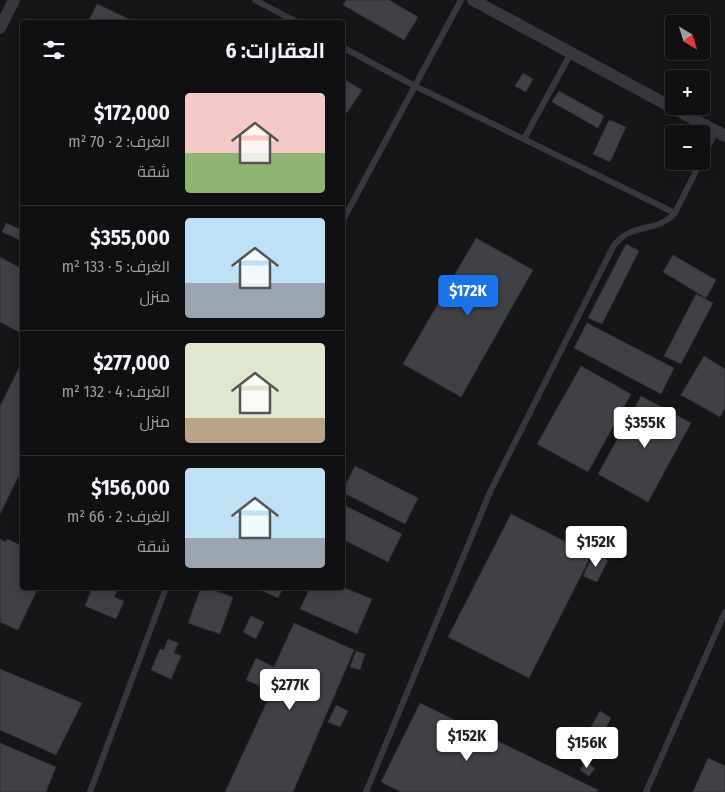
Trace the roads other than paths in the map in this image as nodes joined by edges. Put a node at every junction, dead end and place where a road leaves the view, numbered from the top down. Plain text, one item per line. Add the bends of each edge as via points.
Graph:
1 (14, 0) edge
2 (255, 0) edge
3 (461, 0) edge
4 (473, 0) edge
5 (293, 20) edge
6 (0, 28) edge
7 (345, 49) edge
8 (571, 53) junction
9 (415, 86) junction
10 (721, 134) edge
11 (524, 139) junction
12 (675, 213) junction
13 (345, 216) edge
14 (165, 590) edge
15 (725, 612) edge
16 (90, 792) edge
17 (366, 792) edge
18 (646, 792) edge

1 - 6 street
2 - 5 lane
3 - 9 lane
4 - 8 street
7 - 9 lane
8 - 10 street
8 - 11 lane
9 - 11 lane
9 - 13 lane
10 - 12 lane
11 - 12 lane
12 - 17 lane via 656,226 627,234 614,245 490,492
14 - 16 lane
15 - 18 lane

